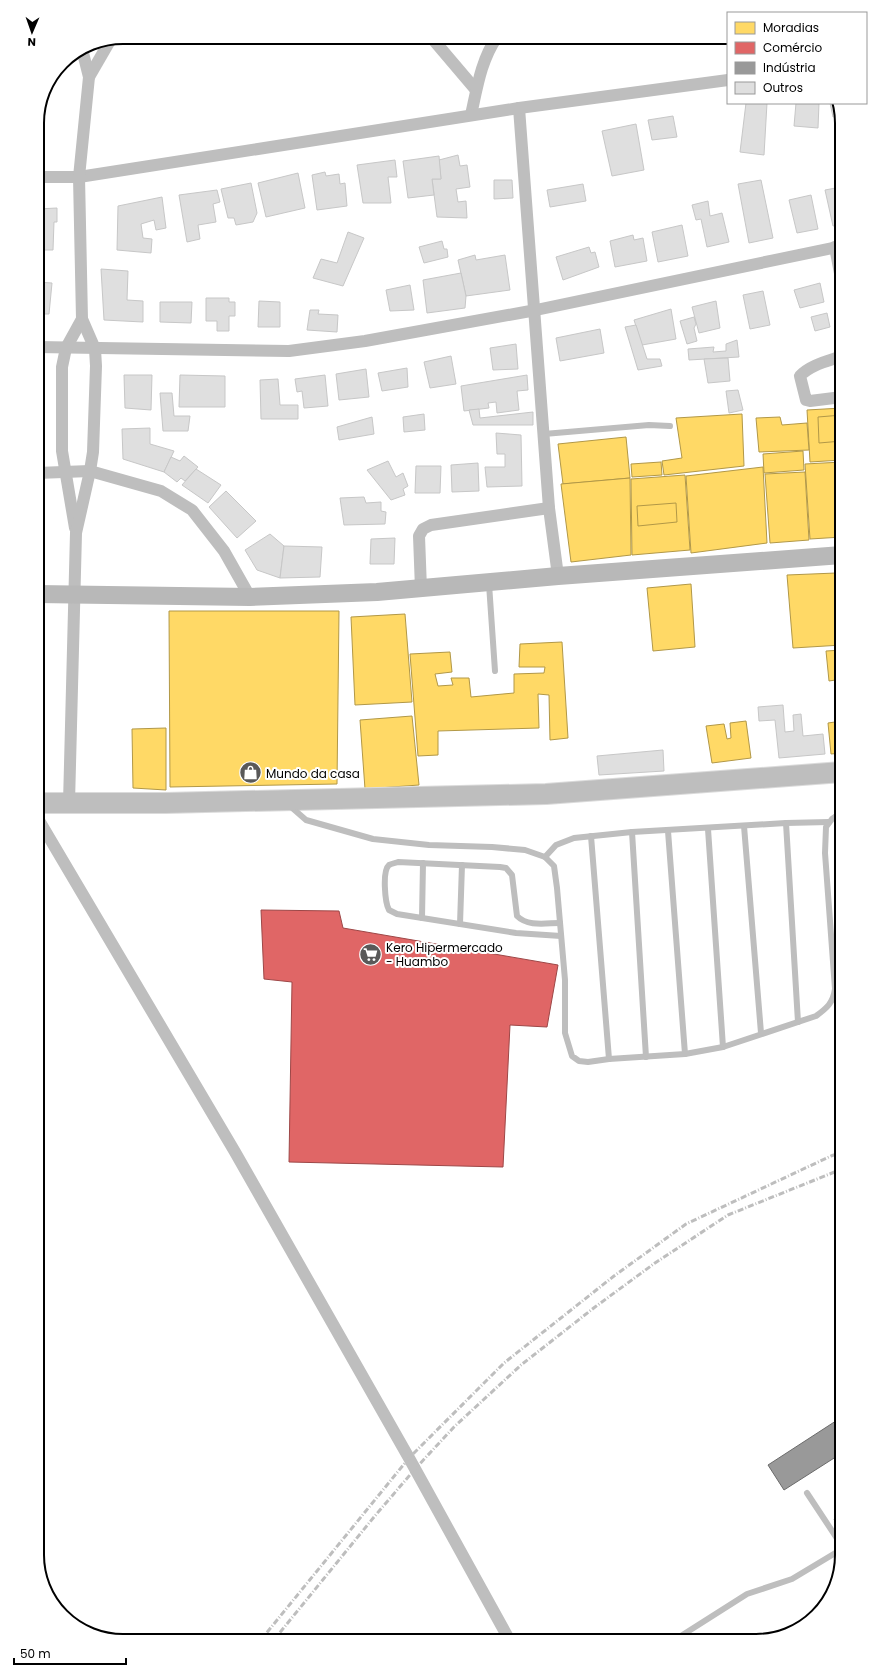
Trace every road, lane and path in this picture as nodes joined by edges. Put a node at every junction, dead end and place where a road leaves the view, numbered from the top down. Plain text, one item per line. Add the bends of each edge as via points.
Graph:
1 (437, 44) edge
2 (493, 44) edge
3 (107, 46) edge
4 (84, 55) edge
5 (89, 77) junction
6 (727, 80) edge
7 (476, 90) junction
8 (519, 108) junction
9 (471, 115) junction
10 (44, 177) edge
11 (79, 177) junction
12 (835, 247) edge
13 (536, 310) junction
14 (82, 319) junction
15 (44, 347) edge
16 (66, 348) junction
17 (95, 349) junction
18 (835, 358) edge
19 (835, 398) edge
20 (670, 426) dead end
21 (544, 434) junction
22 (65, 472) junction
23 (90, 472) junction
24 (44, 473) edge
25 (550, 508) junction
26 (76, 533) junction
27 (835, 556) edge
28 (558, 576) junction
29 (489, 582) junction
30 (421, 589) junction
31 (44, 594) edge
32 (74, 595) junction
33 (250, 597) junction
34 (496, 671) dead end
35 (835, 773) edge
36 (283, 799) junction
37 (44, 803) edge
38 (69, 803) junction
39 (835, 817) edge
40 (829, 822) junction
41 (786, 823) junction
42 (744, 826) junction
43 (708, 828) junction
44 (44, 829) edge
45 (668, 831) junction
46 (632, 832) junction
47 (591, 836) junction
48 (545, 857) junction
49 (423, 863) junction
50 (462, 865) junction
51 (422, 918) junction
52 (560, 923) junction
53 (460, 924) junction
54 (561, 936) junction
55 (798, 1022) junction
56 (761, 1033) junction
57 (723, 1048) junction
58 (685, 1054) junction
59 (646, 1057) junction
60 (609, 1059) junction
61 (807, 1493) dead end
62 (835, 1537) edge
63 (835, 1552) edge
64 (506, 1634) edge
65 (684, 1634) edge

1 - 7 street
2 - 7 street
3 - 5 street
4 - 5 street
5 - 11 street
6 - 8 street
7 - 9 street
8 - 9 street
8 - 13 street
9 - 11 street
10 - 11 street
11 - 14 street
12 - 13 street
13 - 17 street via 365,341 289,351
13 - 21 street
14 - 16 street
14 - 17 street
15 - 16 street
16 - 17 street
16 - 22 street via 62,367 62,443
17 - 23 street via 93,452
18 - 19 street via 813,366 800,376 806,400
20 - 21 lane via 642,425
21 - 25 street
22 - 23 street
22 - 24 street
22 - 26 street
23 - 26 street
23 - 33 street via 160,491 192,510 224,551
25 - 28 street
25 - 30 street via 431,525 423,529 419,536
26 - 32 street
27 - 28 street
28 - 29 street
29 - 30 street
29 - 34 lane
30 - 33 street
31 - 32 street
32 - 33 street
32 - 38 street
35 - 36 main road via 546,794
36 - 38 main road
36 - 48 lane via 306,820 373,839 525,850
37 - 38 main road
39 - 40 lane
40 - 41 lane
40 - 55 lane via 826,827 825,853 835,971 834,998 829,1007 816,1016
41 - 42 lane
41 - 55 lane
42 - 43 lane
42 - 56 lane
43 - 45 lane
43 - 57 lane
44 - 64 street via 239,1159
45 - 46 lane
45 - 58 lane
46 - 47 lane
46 - 59 lane
47 - 48 lane via 574,838 556,845
47 - 60 lane
48 - 52 lane via 554,866
49 - 50 lane
49 - 51 lane
49 - 51 lane via 398,862 389,865 386,870 385,903 393,912
50 - 52 lane via 506,868 512,875 517,916 529,923
50 - 53 lane
51 - 53 lane
52 - 54 lane
53 - 54 lane via 516,933
54 - 60 lane via 565,980 565,1032 572,1056 579,1061 588,1062
55 - 56 lane
56 - 57 lane
57 - 58 lane
58 - 59 lane
59 - 60 lane
61 - 62 lane
63 - 65 lane via 792,1579 747,1594

